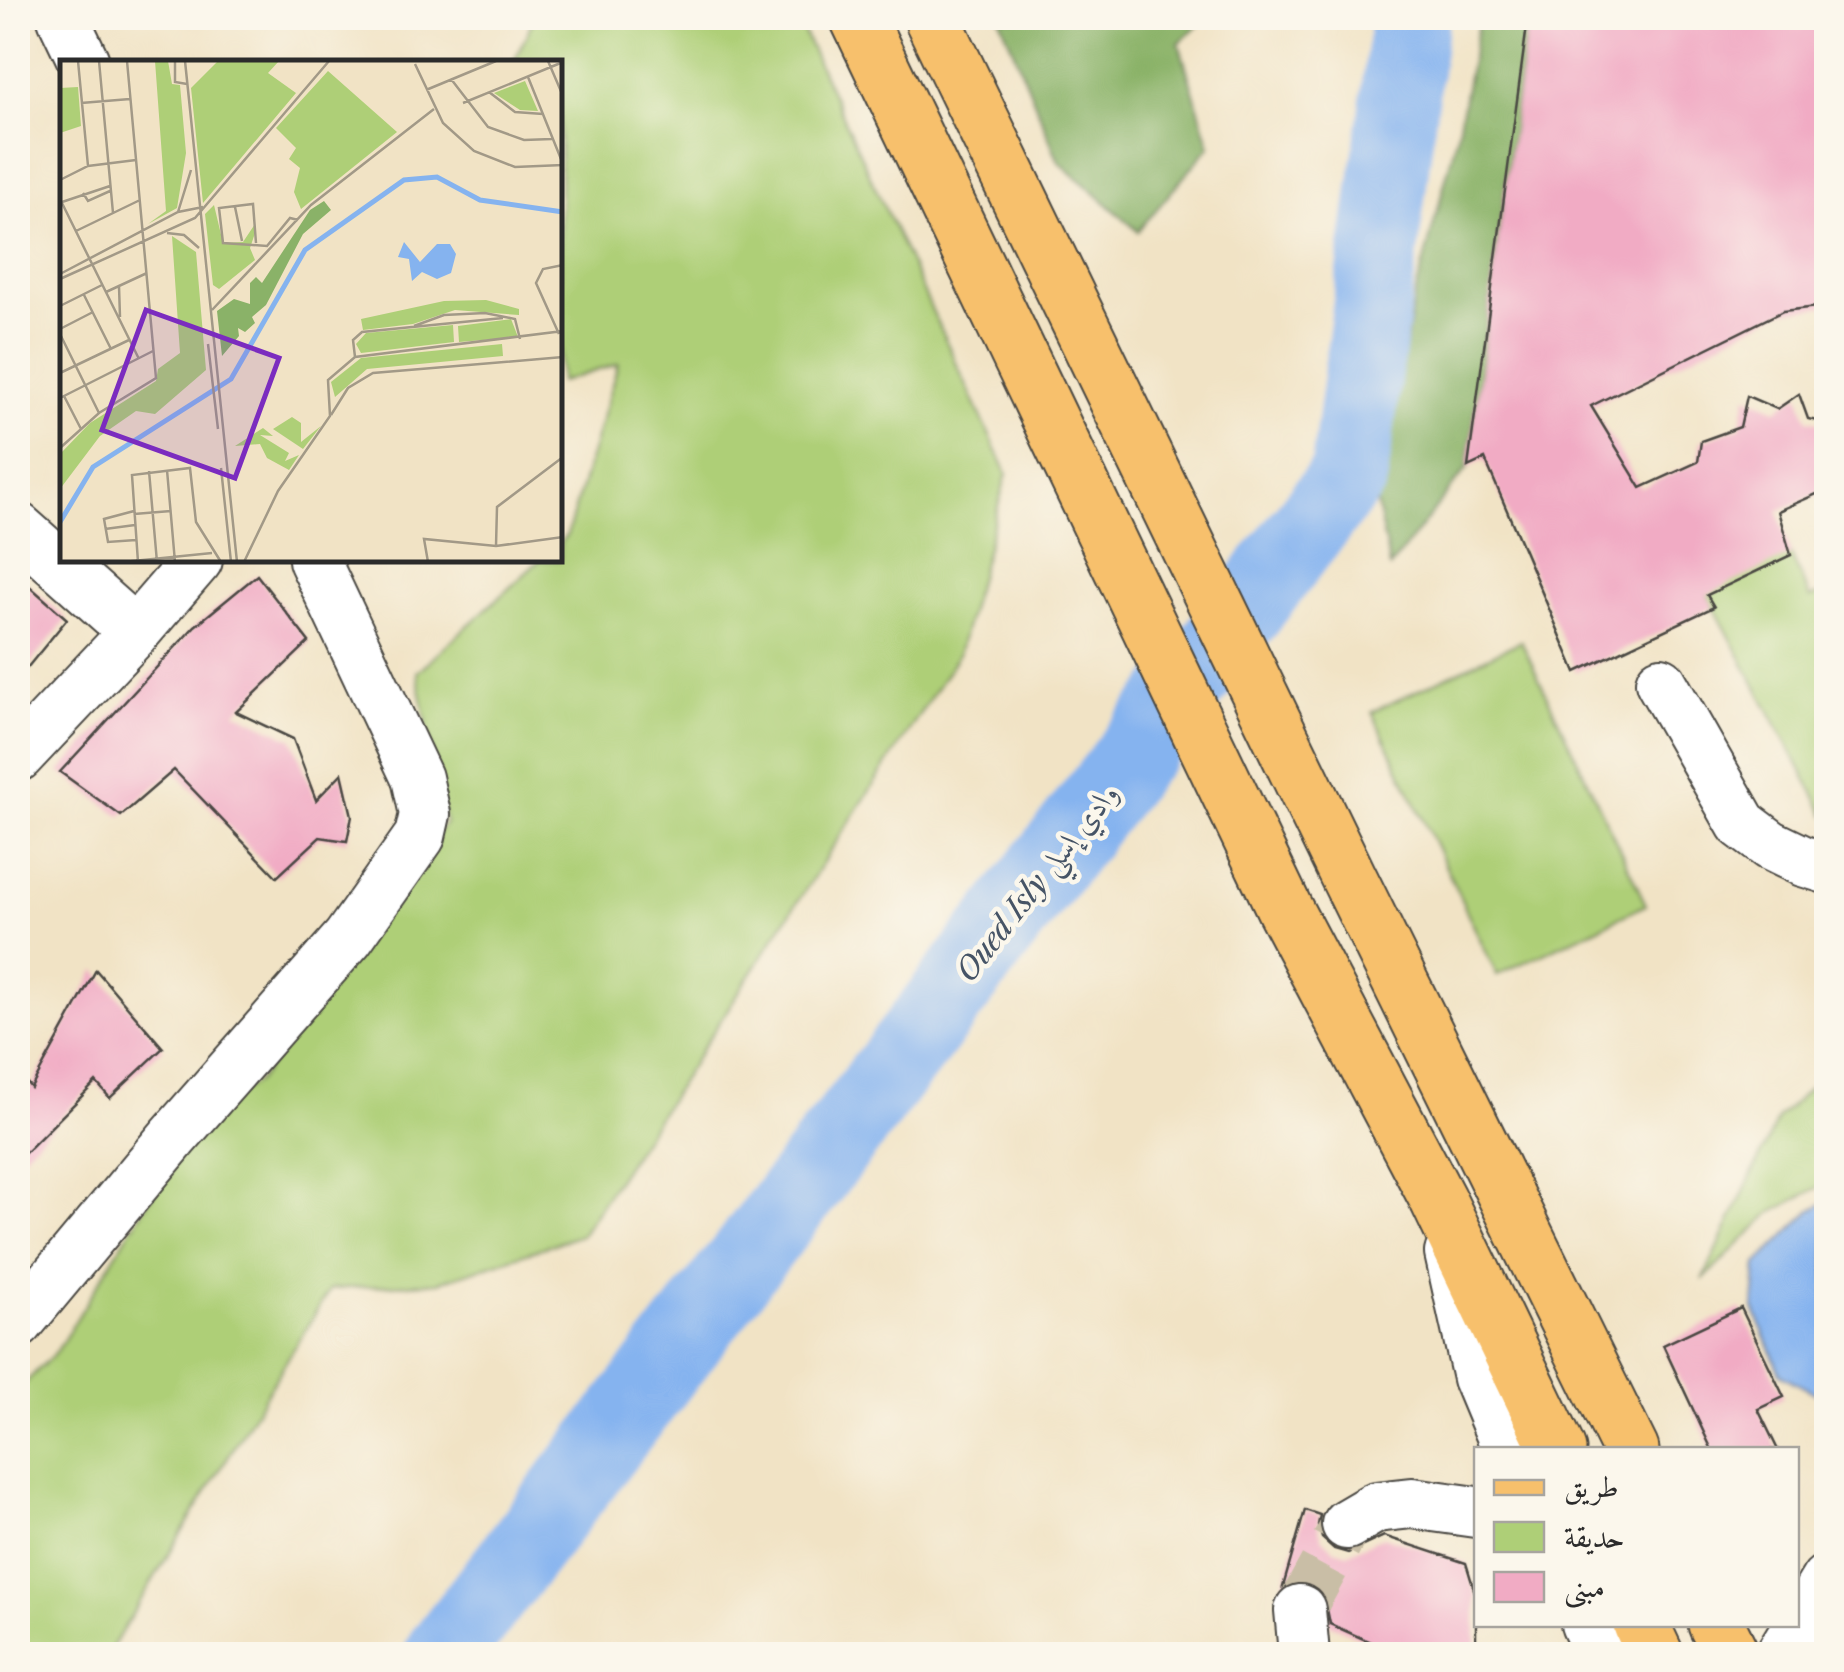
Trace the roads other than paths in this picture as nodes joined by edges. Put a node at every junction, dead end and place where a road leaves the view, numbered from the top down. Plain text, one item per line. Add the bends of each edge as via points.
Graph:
1 (63, 18) edge
2 (858, 18) edge
3 (932, 18) edge
4 (83, 60) edge
5 (18, 528) edge
6 (195, 562) edge
7 (315, 562) edge
8 (136, 632) junction
9 (1662, 682) dead end
10 (18, 756) edge
11 (1826, 868) edge
12 (1438, 1200) junction
13 (18, 1323) edge
14 (1507, 1447) edge
15 (1557, 1447) edge
16 (1630, 1447) edge
17 (1474, 1512) edge
18 (1347, 1524) tunnel mouth
19 (1826, 1580) edge
20 (1799, 1624) edge
21 (1587, 1627) edge
22 (1642, 1627) edge
23 (1718, 1627) edge
24 (1797, 1627) edge
25 (1600, 1654) edge
26 (1656, 1654) edge
27 (1731, 1654) edge
28 (1781, 1654) edge

1 - 4 street
2 - 12 main road via 1285,910
3 - 16 main road
5 - 8 street
6 - 8 street
7 - 13 street via 417,778 425,814 420,836 348,938
8 - 10 street
9 - 11 street via 1742,824 1770,845
12 - 14 street via 1478,1378
12 - 15 main road
17 - 18 street via 1412,1503 1376,1507
19 - 20 street
21 - 25 street
22 - 26 main road
23 - 27 main road
24 - 28 street

